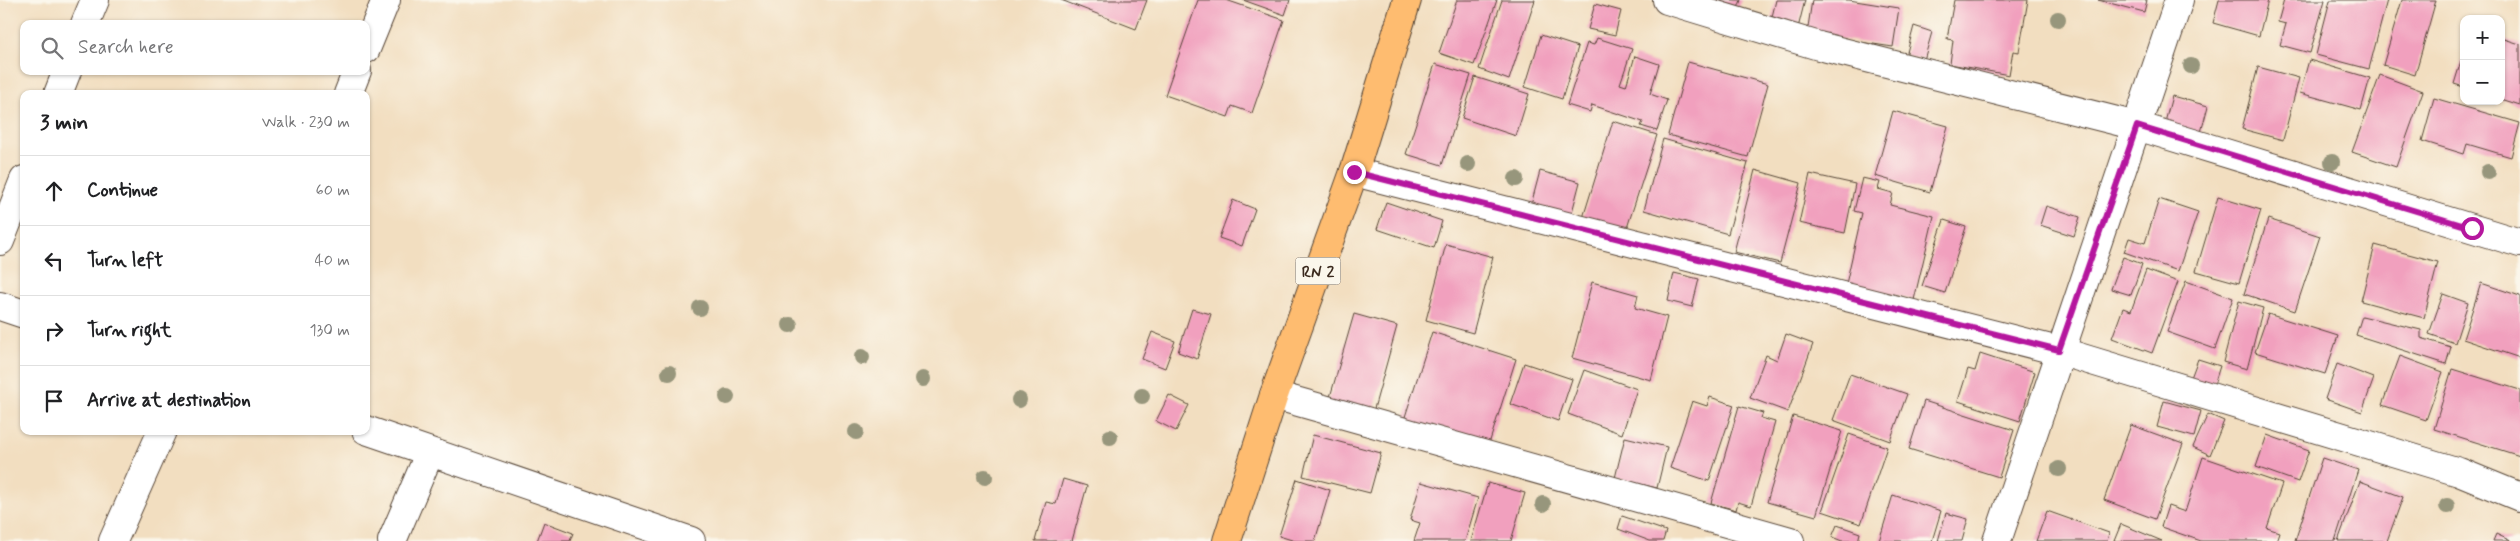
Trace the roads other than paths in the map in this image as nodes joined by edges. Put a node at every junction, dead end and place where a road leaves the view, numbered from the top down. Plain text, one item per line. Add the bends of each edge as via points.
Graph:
1 (95, 0) edge
2 (386, 0) edge
3 (1407, 0) edge
4 (1667, 0) edge
5 (2179, 0) edge
6 (87, 20) edge
7 (370, 39) edge
8 (65, 75) edge
9 (355, 75) edge
10 (60, 90) edge
11 (350, 90) edge
12 (2137, 126) junction
13 (1354, 172) junction
14 (20, 190) edge
15 (0, 241) edge
16 (2520, 243) edge
17 (0, 306) edge
18 (20, 313) edge
19 (2059, 350) junction
20 (1274, 395) junction
21 (370, 431) edge
22 (160, 435) edge
23 (430, 452) junction
24 (2520, 497) edge
25 (113, 541) edge
26 (392, 541) edge
27 (691, 541) edge
28 (1228, 541) edge
29 (1790, 541) edge
30 (1996, 541) edge

1 - 6 street
2 - 7 street
3 - 13 highway, RN 2
4 - 12 street via 1819,46
5 - 12 street
8 - 10 street
9 - 11 street
12 - 16 street
12 - 19 street
13 - 19 street
13 - 20 highway, RN 2
14 - 15 street
17 - 18 street
19 - 24 street via 2459,472
19 - 30 street
20 - 28 highway, RN 2
20 - 29 street
21 - 23 street
22 - 25 street
23 - 26 street
23 - 27 street

